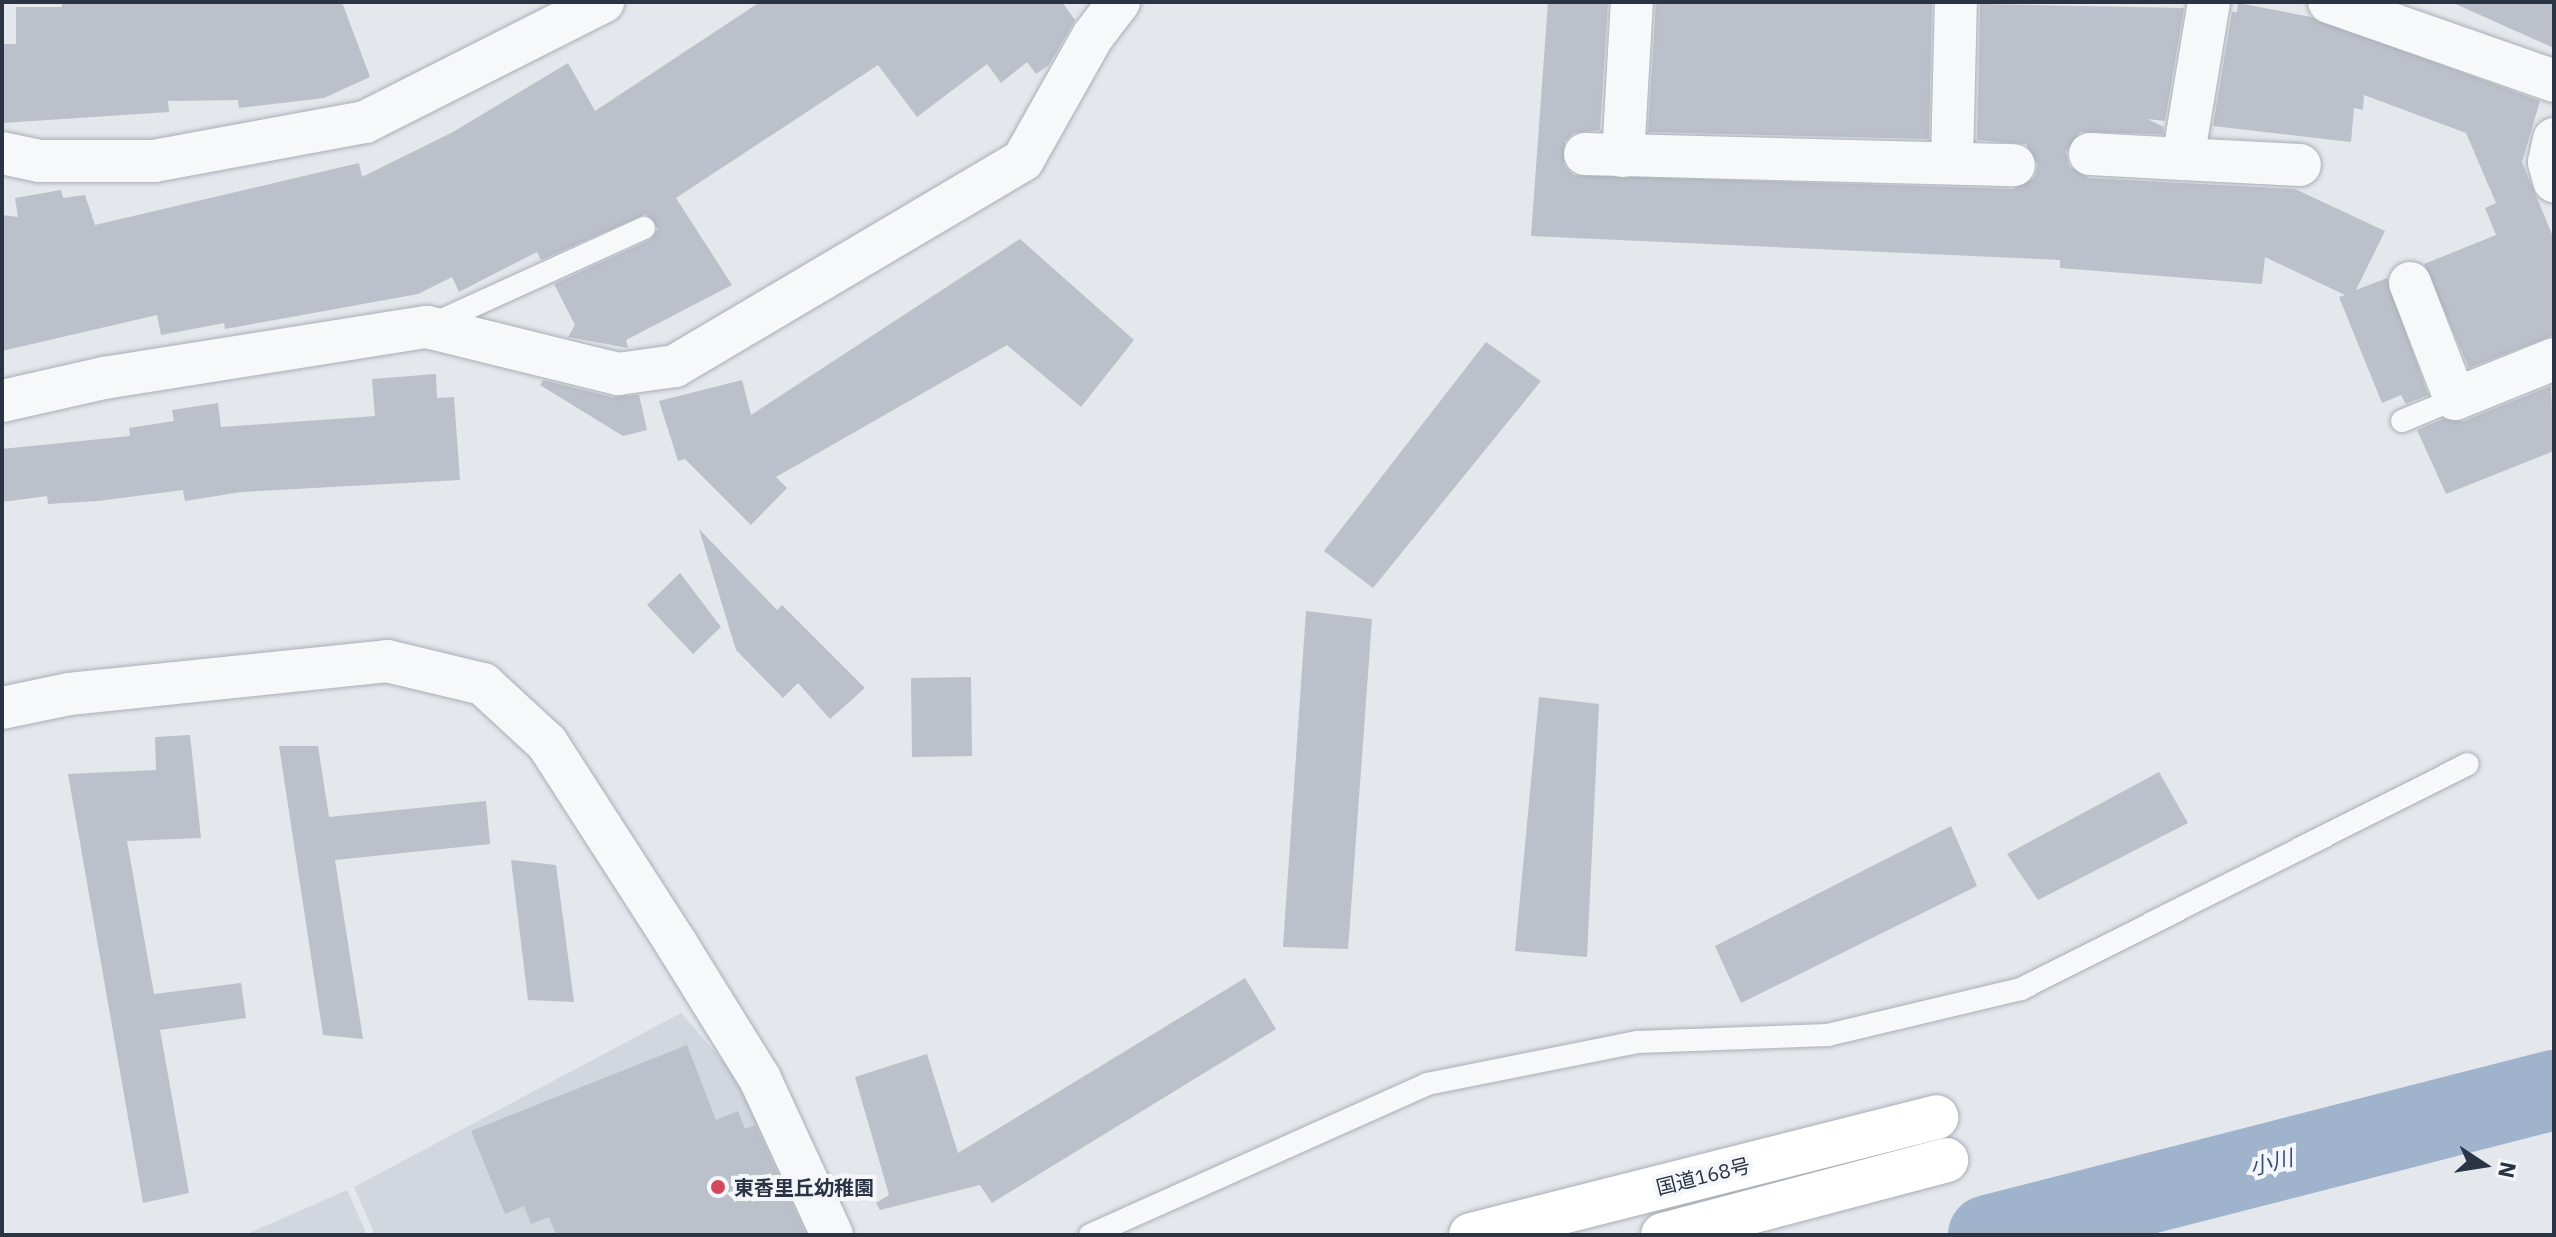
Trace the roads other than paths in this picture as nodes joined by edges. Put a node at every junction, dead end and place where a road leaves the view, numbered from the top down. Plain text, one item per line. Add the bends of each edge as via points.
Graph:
1 (603, 2) edge
2 (1119, 2) edge
3 (1632, 2) edge
4 (1956, 2) edge
5 (2209, 2) edge
6 (2329, 2) edge
7 (2399, 13) edge
8 (2554, 81) edge
9 (2554, 139) edge
10 (2, 153) edge
11 (2090, 154) dead end
12 (2183, 159) junction
13 (1952, 161) junction
14 (2014, 165) dead end
15 (2300, 165) dead end
16 (2554, 181) edge
17 (644, 228) dead end
18 (2410, 283) dead end
19 (427, 327) junction
20 (2554, 359) edge
21 (2455, 399) junction
22 (2, 401) edge
23 (2402, 421) dead end
24 (2, 708) edge
25 (2468, 764) dead end
26 (1936, 1117) dead end
27 (1946, 1160) dead end
28 (832, 1235) edge
29 (1090, 1235) edge
30 (1471, 1235) edge
31 (1663, 1235) edge

1 - 10 street via 365,122 154,161 40,161
2 - 19 street via 1093,36 1023,160 675,366 618,374
3 - 13 street via 1604,155
4 - 13 street
5 - 12 street
6 - 7 street
7 - 8 street
9 - 16 street via 2549,162
11 - 12 street
12 - 15 street
13 - 14 street
17 - 19 lane
18 - 21 street
19 - 22 street via 104,378
20 - 21 street
21 - 23 lane
24 - 28 street via 69,694 387,661 483,684 547,743 677,945 760,1079
25 - 29 lane via 2021,989 1828,1035 1638,1042 1427,1084
26 - 30 highway, 国道168号
27 - 31 highway

